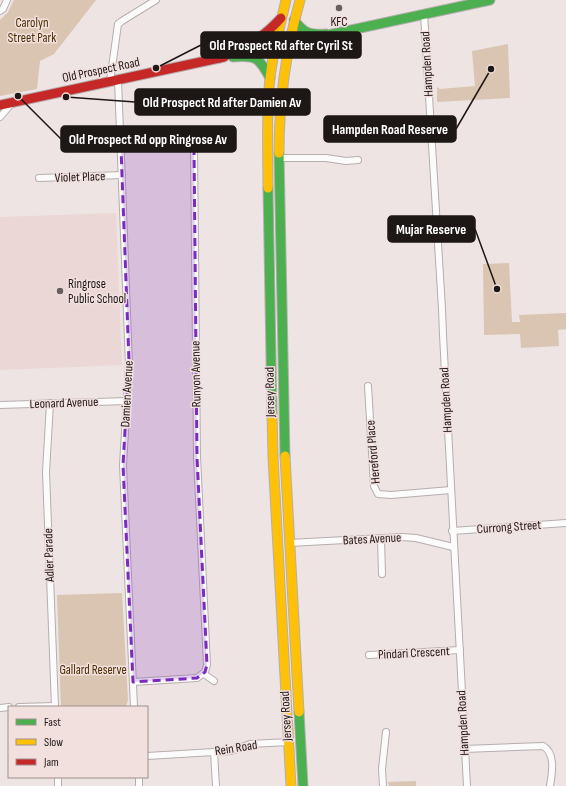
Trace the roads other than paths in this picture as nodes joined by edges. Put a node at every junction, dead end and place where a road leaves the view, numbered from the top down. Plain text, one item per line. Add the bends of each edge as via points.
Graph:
1 (7, 0) edge
2 (156, 0) edge
3 (286, 0) edge
4 (300, 0) edge
5 (490, 0) edge
6 (0, 11) edge
7 (424, 14) junction
8 (281, 18) junction
9 (294, 20) junction
10 (326, 34) junction
11 (288, 43) junction
12 (275, 46) junction
13 (219, 58) junction
14 (270, 78) junction
15 (114, 81) junction
16 (12, 103) junction
17 (0, 105) edge
18 (0, 117) edge
19 (121, 148) junction
20 (268, 158) junction
21 (280, 158) junction
22 (358, 160) dead end
23 (122, 175) junction
24 (39, 178) dead end
25 (368, 386) dead end
26 (127, 401) junction
27 (50, 403) junction
28 (0, 405) edge
29 (451, 490) junction
30 (566, 523) edge
31 (452, 531) junction
32 (381, 538) junction
33 (289, 544) junction
34 (453, 547) junction
35 (382, 574) dead end
36 (460, 650) junction
37 (369, 655) dead end
38 (204, 674) junction
39 (214, 681) dead end
40 (133, 682) junction
41 (55, 706) edge
42 (134, 706) edge
43 (386, 732) dead end
44 (288, 742) junction
45 (300, 742) junction
46 (464, 749) junction
47 (214, 752) junction
48 (148, 756) edge
49 (216, 786) edge
50 (291, 786) edge
51 (303, 786) edge
52 (383, 786) edge
53 (466, 786) edge
54 (550, 786) edge

1 - 6 street
2 - 15 street, Damien Avenue via 118,24
3 - 8 main road, Jersey Road
4 - 9 main road, Jersey Road
5 - 7 main road, Old Prospect Road
7 - 10 main road, Old Prospect Road
7 - 29 street, Hampden Road
8 - 12 main road, Jersey Road
8 - 13 main road via 248,47
9 - 10 main road via 306,33
9 - 11 main road, Jersey Road
10 - 11 main road, Old Prospect Road
11 - 12 main road, Old Prospect Road
11 - 21 main road, Jersey Road via 281,95
12 - 13 main road, Old Prospect Road
12 - 14 main road, Jersey Road
13 - 14 main road via 256,58
13 - 15 main road, Old Prospect Road
14 - 20 main road, Jersey Road
15 - 16 main road, Old Prospect Road
15 - 19 street, Damien Avenue
16 - 17 main road, Old Prospect Road
16 - 18 street
19 - 23 street, Damien Avenue
19 - 38 street, Runyon Avenue via 194,147 197,457 207,665
20 - 21 street
20 - 44 main road, Jersey Road via 272,437
21 - 22 street
21 - 33 main road, Jersey Road via 284,427
23 - 24 street, Violet Place
23 - 26 street, Damien Avenue via 129,362
25 - 29 street, Hereford Place via 374,486 378,494
26 - 27 street, Leonard Avenue
26 - 40 street, Damien Avenue via 122,466
27 - 28 street, Leonard Avenue
27 - 41 street, Adler Parade via 46,472
29 - 31 street, Hampden Road
30 - 31 street, Currong Street
31 - 34 street, Hampden Road
32 - 33 street, Bates Avenue
32 - 34 street, Bates Avenue via 416,538
32 - 35 street
33 - 45 main road, Jersey Road
34 - 36 street, Hampden Road
36 - 37 street, Pindari Crescent
36 - 46 street, Hampden Road
38 - 39 street
38 - 40 street via 194,679
40 - 42 street, Damien Avenue
43 - 52 street
44 - 45 street, Rein Road
44 - 47 street, Rein Road via 250,744 234,751
44 - 50 main road, Jersey Road
45 - 51 main road, Jersey Road
46 - 53 street, Hampden Road
46 - 54 street via 543,746 550,751 551,756
47 - 48 street, Rein Road
47 - 49 street

